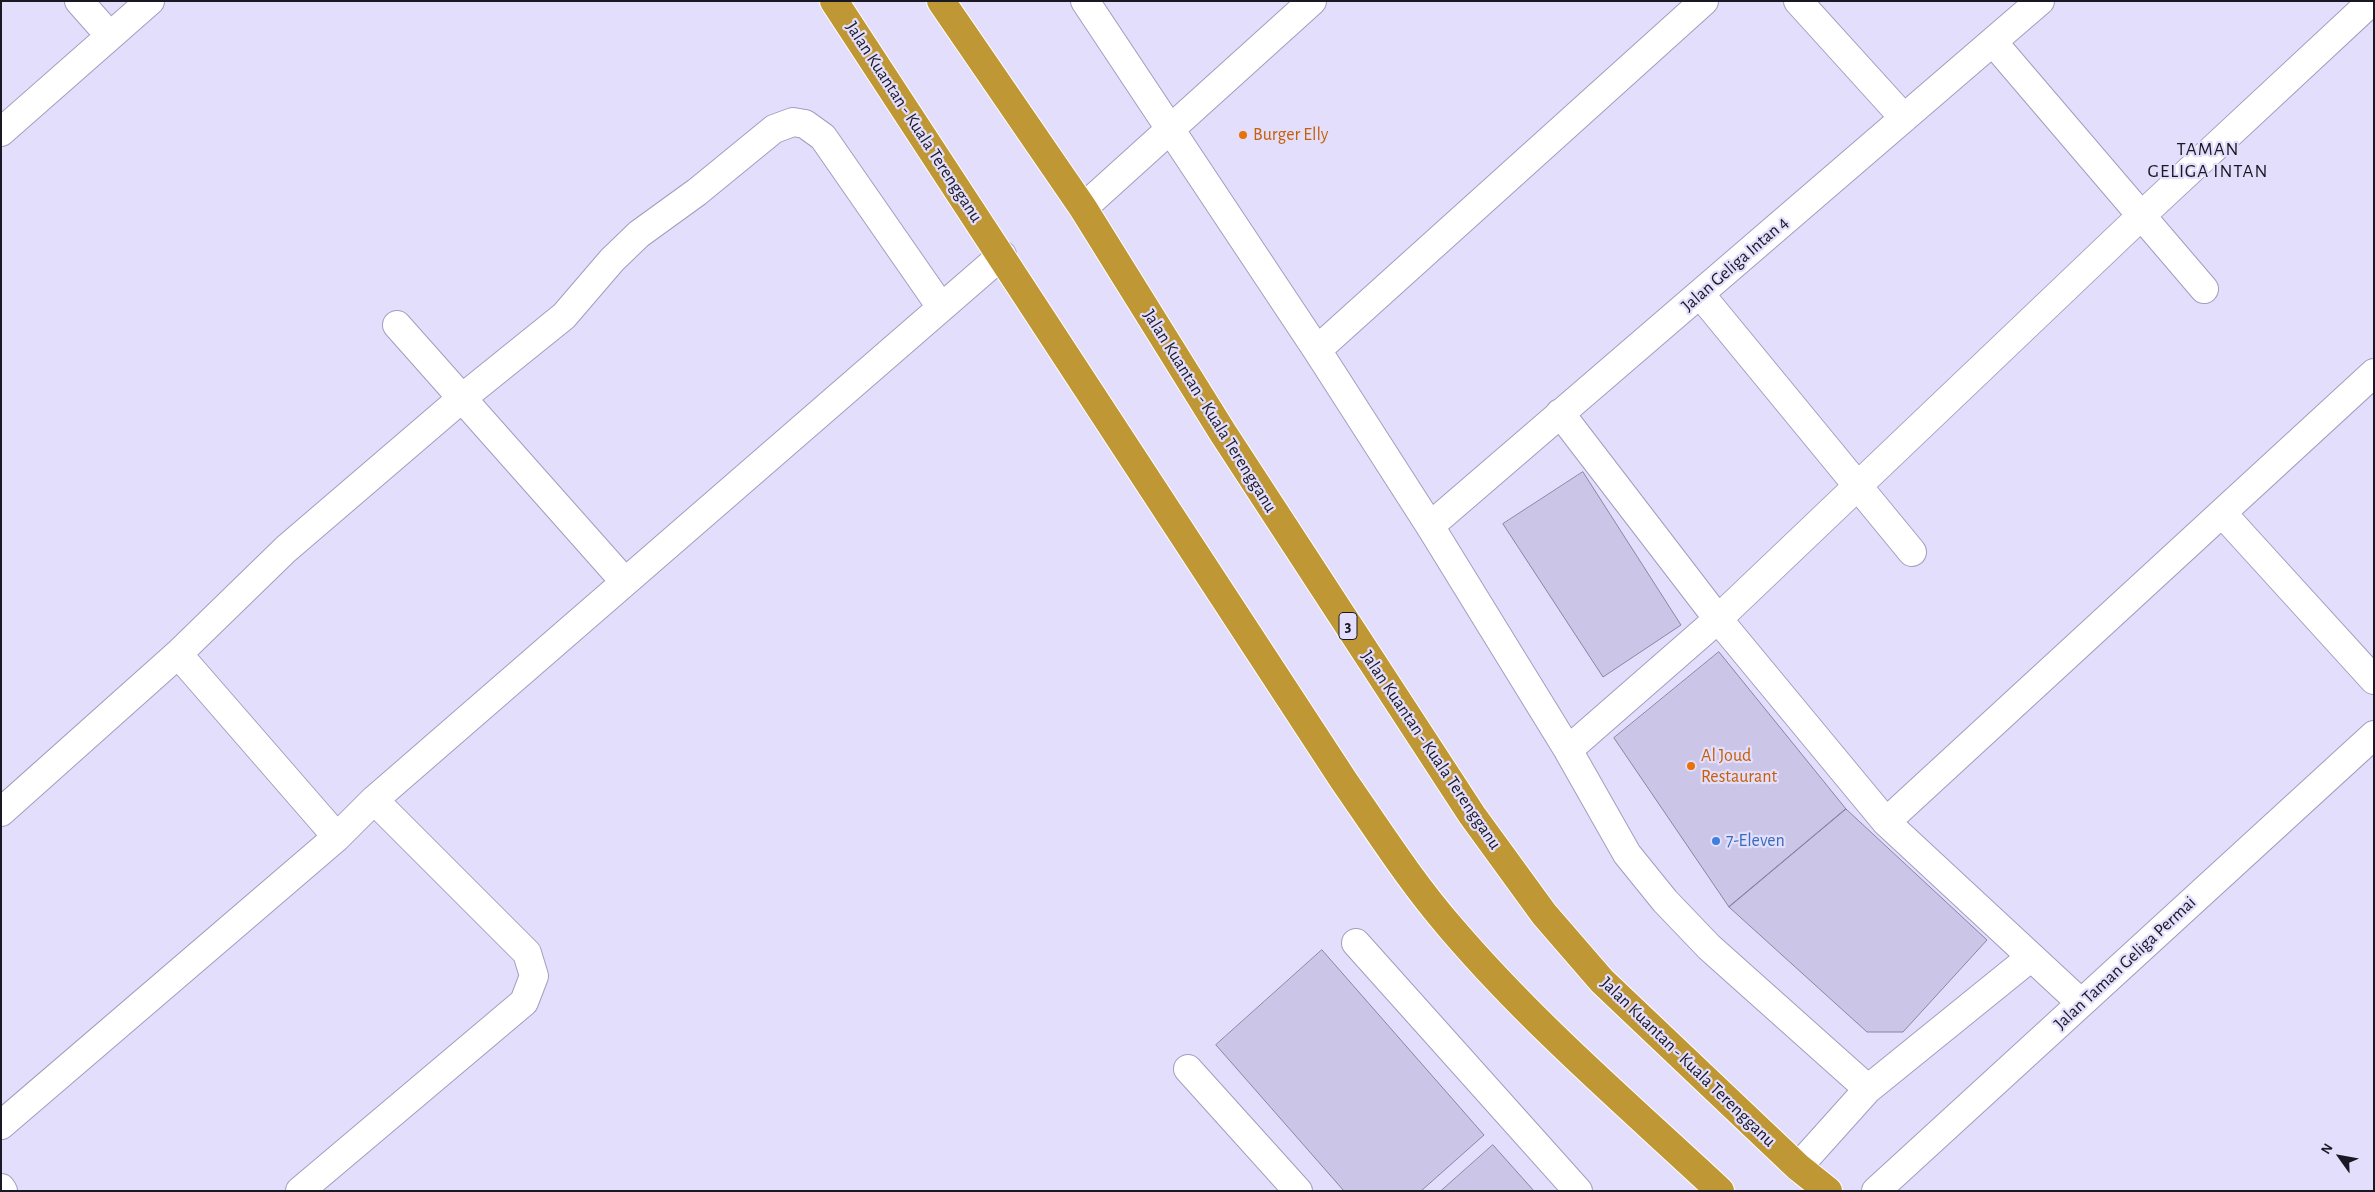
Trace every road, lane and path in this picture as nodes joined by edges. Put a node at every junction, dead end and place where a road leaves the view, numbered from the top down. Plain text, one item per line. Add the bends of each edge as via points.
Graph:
1 (79, 1) edge
2 (150, 1) edge
3 (834, 1) edge
4 (941, 1) edge
5 (1085, 1) edge
6 (1704, 1) edge
7 (1798, 1) edge
8 (2040, 1) edge
9 (2372, 1) edge
10 (1307, 3) edge
11 (110, 36) junction
12 (1993, 42) junction
13 (1904, 118) junction
14 (1170, 130) junction
15 (1, 132) edge
16 (1083, 208) junction
17 (2142, 216) junction
18 (1002, 255) junction
19 (2204, 289) dead end
20 (1700, 294) junction
21 (941, 307) junction
22 (397, 325) dead end
23 (1317, 350) junction
24 (2374, 373) edge
25 (461, 399) junction
26 (1560, 414) junction
27 (1857, 486) junction
28 (2222, 513) junction
29 (1430, 526) junction
30 (1912, 552) dead end
31 (625, 582) junction
32 (1718, 618) junction
33 (178, 654) junction
34 (2374, 680) edge
35 (2374, 735) edge
36 (1568, 750) junction
37 (374, 800) junction
38 (1, 812) edge
39 (1886, 822) junction
40 (337, 837) junction
41 (1356, 943) dead end
42 (2031, 957) junction
43 (2081, 1003) junction
44 (1188, 1069) dead end
45 (1868, 1089) junction
46 (1, 1125) edge
47 (1798, 1167) junction
48 (300, 1191) edge
49 (1298, 1191) edge
50 (1578, 1191) edge
51 (1720, 1191) edge
52 (1828, 1191) edge
53 (1876, 1191) edge

1 - 11 street
2 - 11 street
3 - 18 highway, Jalan Kuantan - Kuala Terengganu
4 - 16 highway, Jalan Kuantan - Kuala Terengganu / 3
5 - 14 street
6 - 23 street
7 - 13 street
8 - 12 street, Jalan Geliga Intan 4
9 - 17 street
10 - 14 street
11 - 15 street
12 - 13 street, Jalan Geliga Intan 4
12 - 17 street
13 - 20 street, Jalan Geliga Intan 4
14 - 16 street
14 - 23 street
16 - 47 highway, Jalan Kuantan - Kuala Terengganu / 3 via 1223,433 1472,815 1544,914 1602,981
17 - 19 street
17 - 27 street
18 - 21 street
18 - 51 highway, Jalan Kuantan - Kuala Terengganu via 1344,781 1450,928 1581,1062
20 - 26 street, Jalan Geliga Intan 4
20 - 27 street
21 - 25 street via 822,137 805,124 792,122 774,129 639,234 564,316
21 - 31 street
22 - 25 street
23 - 29 street
24 - 28 street
25 - 31 street
25 - 33 street via 286,549
26 - 29 street, Jalan Geliga Intan 4
26 - 32 street
27 - 30 street
27 - 32 street
28 - 34 street
28 - 39 street
29 - 36 street
31 - 37 street
32 - 36 street
32 - 39 street
33 - 38 street
33 - 40 street
35 - 43 street, Jalan Taman Geliga Permai
36 - 45 street via 1628,854 1665,901 1709,947
37 - 40 street
37 - 48 street via 527,953 534,976 524,1002
39 - 42 street
40 - 46 street
41 - 50 street
42 - 43 street
42 - 45 street
43 - 53 street, Jalan Taman Geliga Permai
44 - 49 street
45 - 47 street
47 - 52 highway, Jalan Kuantan - Kuala Terengganu / 3

